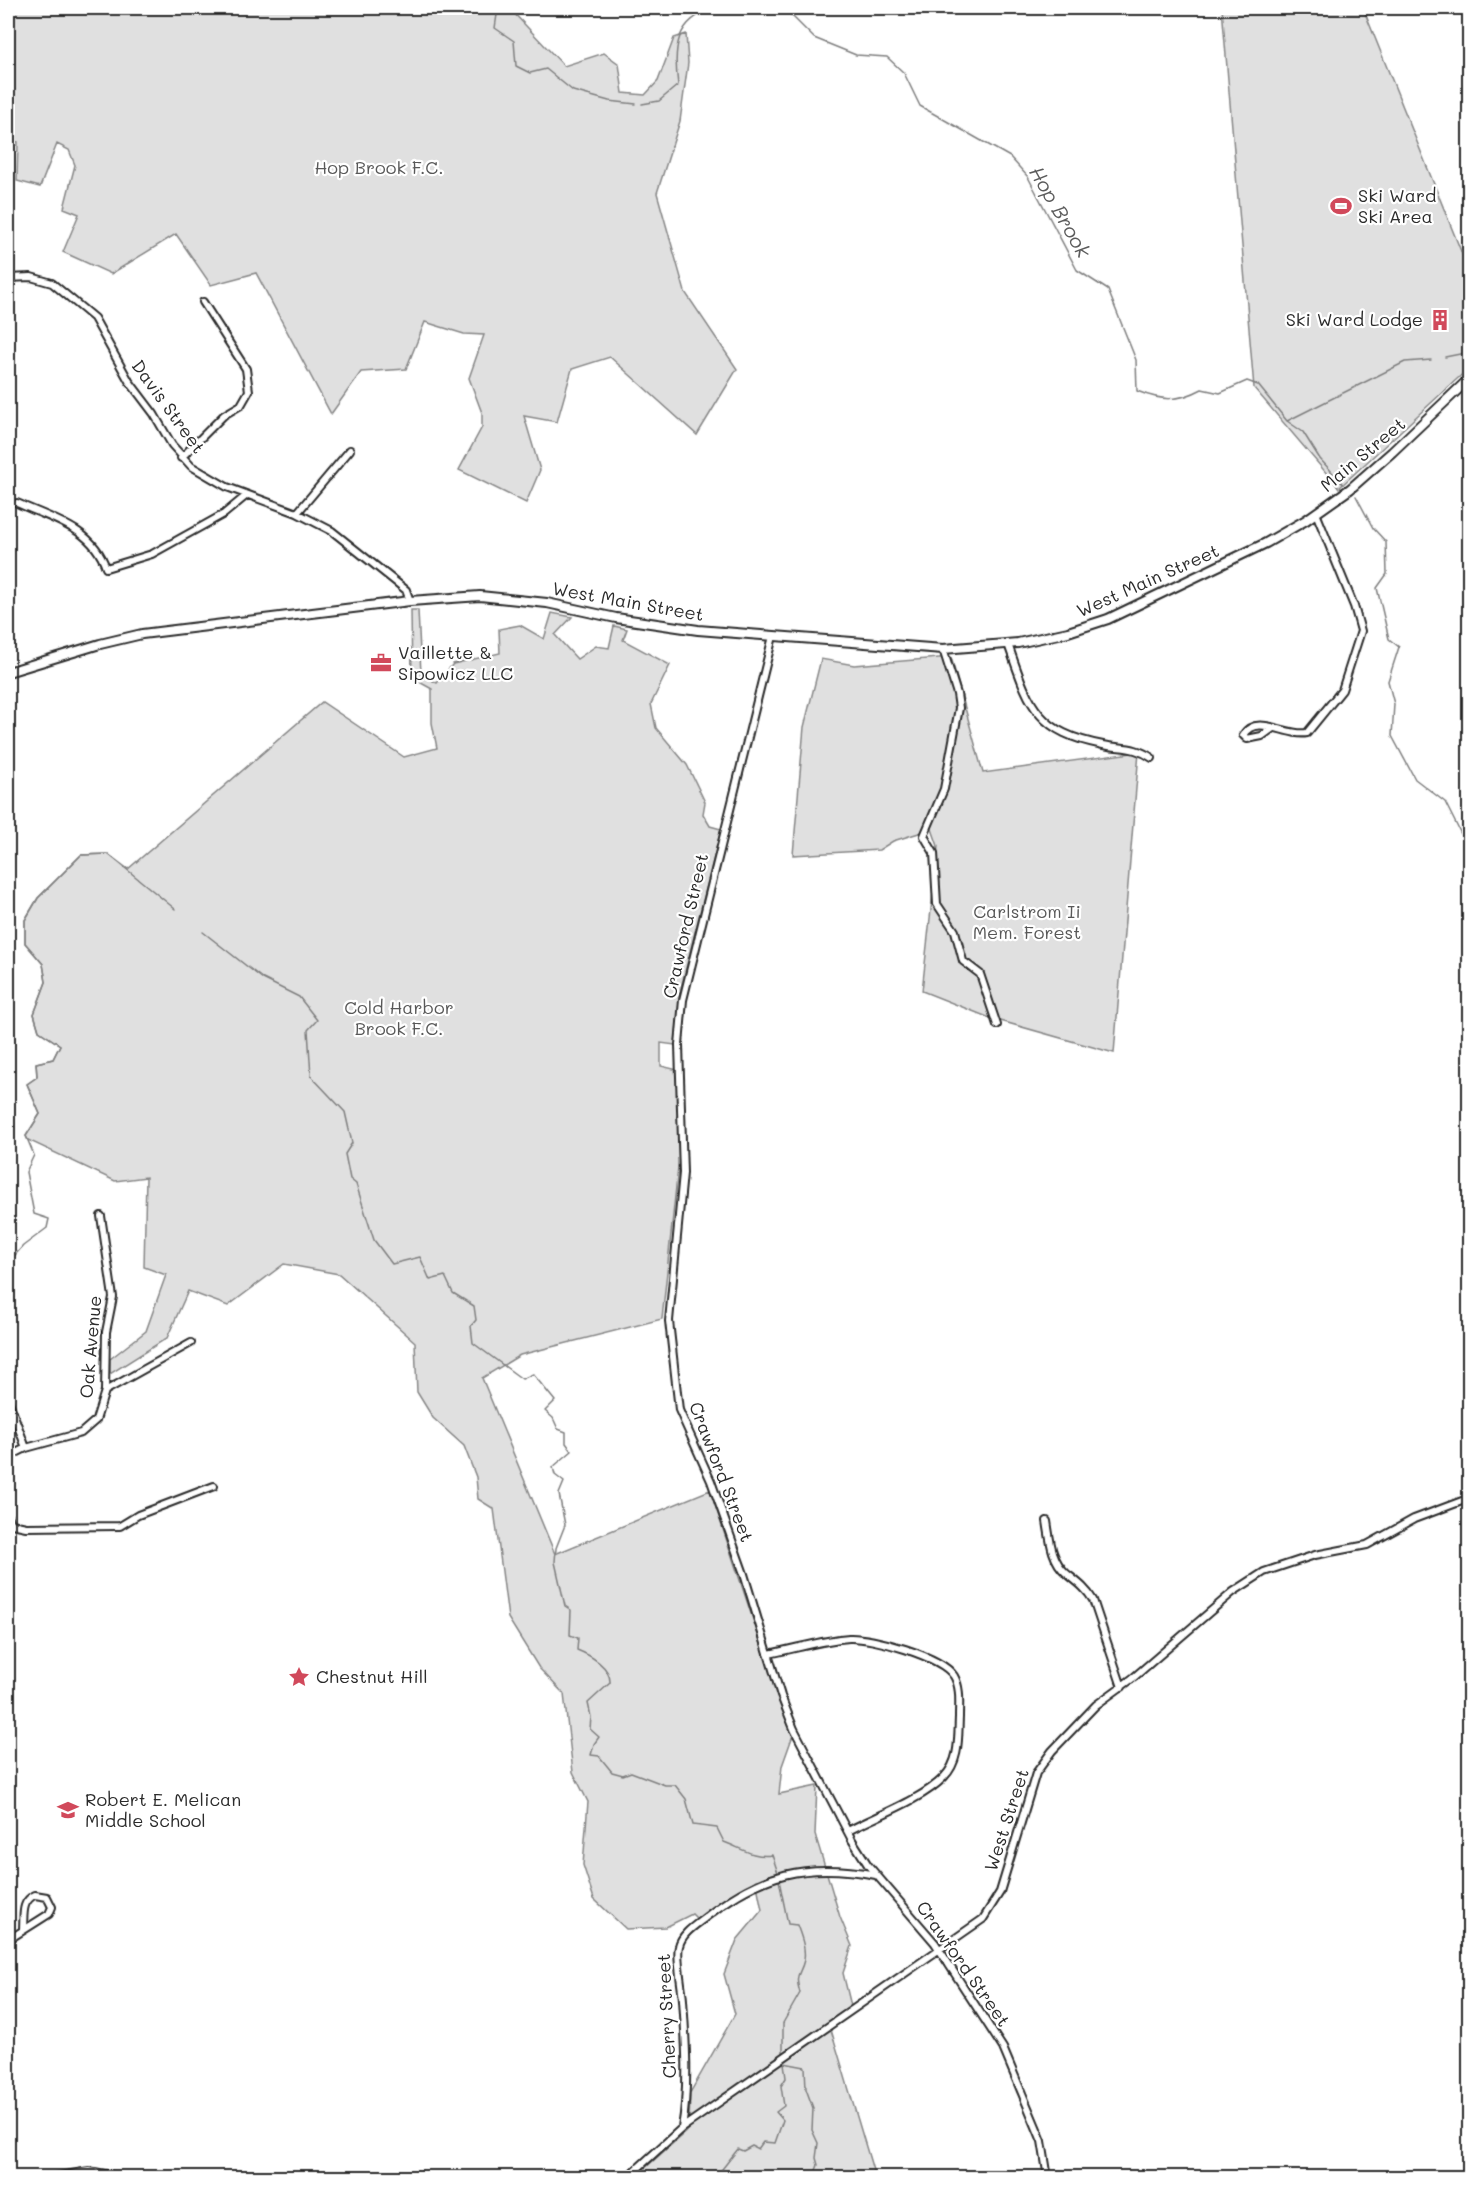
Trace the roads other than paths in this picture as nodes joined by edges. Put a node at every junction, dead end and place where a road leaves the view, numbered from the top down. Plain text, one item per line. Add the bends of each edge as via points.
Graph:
1 (8, 278) edge
2 (203, 302) dead end
3 (1470, 378) edge
4 (350, 450) dead end
5 (181, 458) junction
6 (246, 495) junction
7 (17, 503) dead end
8 (297, 513) junction
9 (1316, 513) junction
10 (1266, 543) joint
11 (410, 601) junction
12 (772, 636) junction
13 (1008, 644) junction
14 (943, 649) junction
15 (8, 672) edge
16 (1273, 728) dead end
17 (1152, 758) dead end
18 (997, 1025) dead end
19 (101, 1215) dead end
20 (191, 1343) dead end
21 (105, 1391) junction
22 (8, 1399) edge
23 (26, 1449) junction
24 (8, 1457) edge
25 (214, 1486) dead end
26 (1470, 1498) edge
27 (8, 1516) edge
28 (1047, 1521) dead end
29 (768, 1654) junction
30 (1122, 1687) junction
31 (848, 1831) junction
32 (876, 1875) junction
33 (23, 1929) junction
34 (8, 1940) edge
35 (939, 1950) junction
36 (682, 2128) junction
37 (77, 2175) edge
38 (47, 2178) edge
39 (127, 2178) edge
40 (627, 2178) edge
41 (1048, 2178) edge

1 - 5 street, Davis Street via 32,277 52,283 94,318 119,364
2 - 5 street via 246,369 249,391 241,405 224,415
3 - 9 main road, Main Street via 1392,452
4 - 8 street
5 - 6 street, Davis Street via 202,474
6 - 7 street via 224,514 152,554 105,568 98,550 81,531
6 - 8 street, Davis Street
8 - 11 street, Davis Street via 345,540 406,590
9 - 10 main road, Main Street
9 - 16 street via 1354,606 1360,631 1342,690 1312,728 1300,735
10 - 13 main road, West Main Street via 1108,619
11 - 12 main road, West Main Street via 497,597 658,626
11 - 15 main road, West Main Street via 142,634
12 - 14 main road, West Main Street
12 - 29 street, Crawford Street via 683,1000 679,1052 684,1163 669,1321 679,1410 711,1481
13 - 14 main road, West Main Street
13 - 17 street via 1029,699 1044,722 1077,738 1137,748
14 - 18 street via 959,708 944,789 924,836 934,853 937,904 955,931 963,961 980,974
19 - 21 street, Oak Avenue via 113,1297 106,1332
20 - 21 street
21 - 23 street, Oak Avenue via 96,1420 85,1431
22 - 23 street
23 - 24 street, Oak Avenue
25 - 27 street via 138,1515 120,1526 26,1527 12,1524
26 - 30 street, West Street via 1414,1520 1366,1545 1314,1555 1264,1572 1233,1592
28 - 30 street via 1056,1560 1093,1600
29 - 31 street, Crawford Street via 790,1721
29 - 31 street via 865,1638 940,1663 955,1678 958,1743 948,1773 919,1794
30 - 35 street, West Street via 1096,1705 1043,1761 1031,1785 994,1906 983,1919
31 - 32 street, Crawford Street
32 - 35 street, Crawford Street
32 - 36 street, Cherry Street via 825,1870 769,1878 731,1897 682,1938 678,1952 686,2092
33 - 33 street via 49,1914 52,1906 47,1897 40,1894 28,1899
33 - 34 street
35 - 36 street, West Street
35 - 41 street, Crawford Street via 1006,2054 1042,2141
36 - 40 street, West Street
37 - 38 street
37 - 39 street via 89,2171

